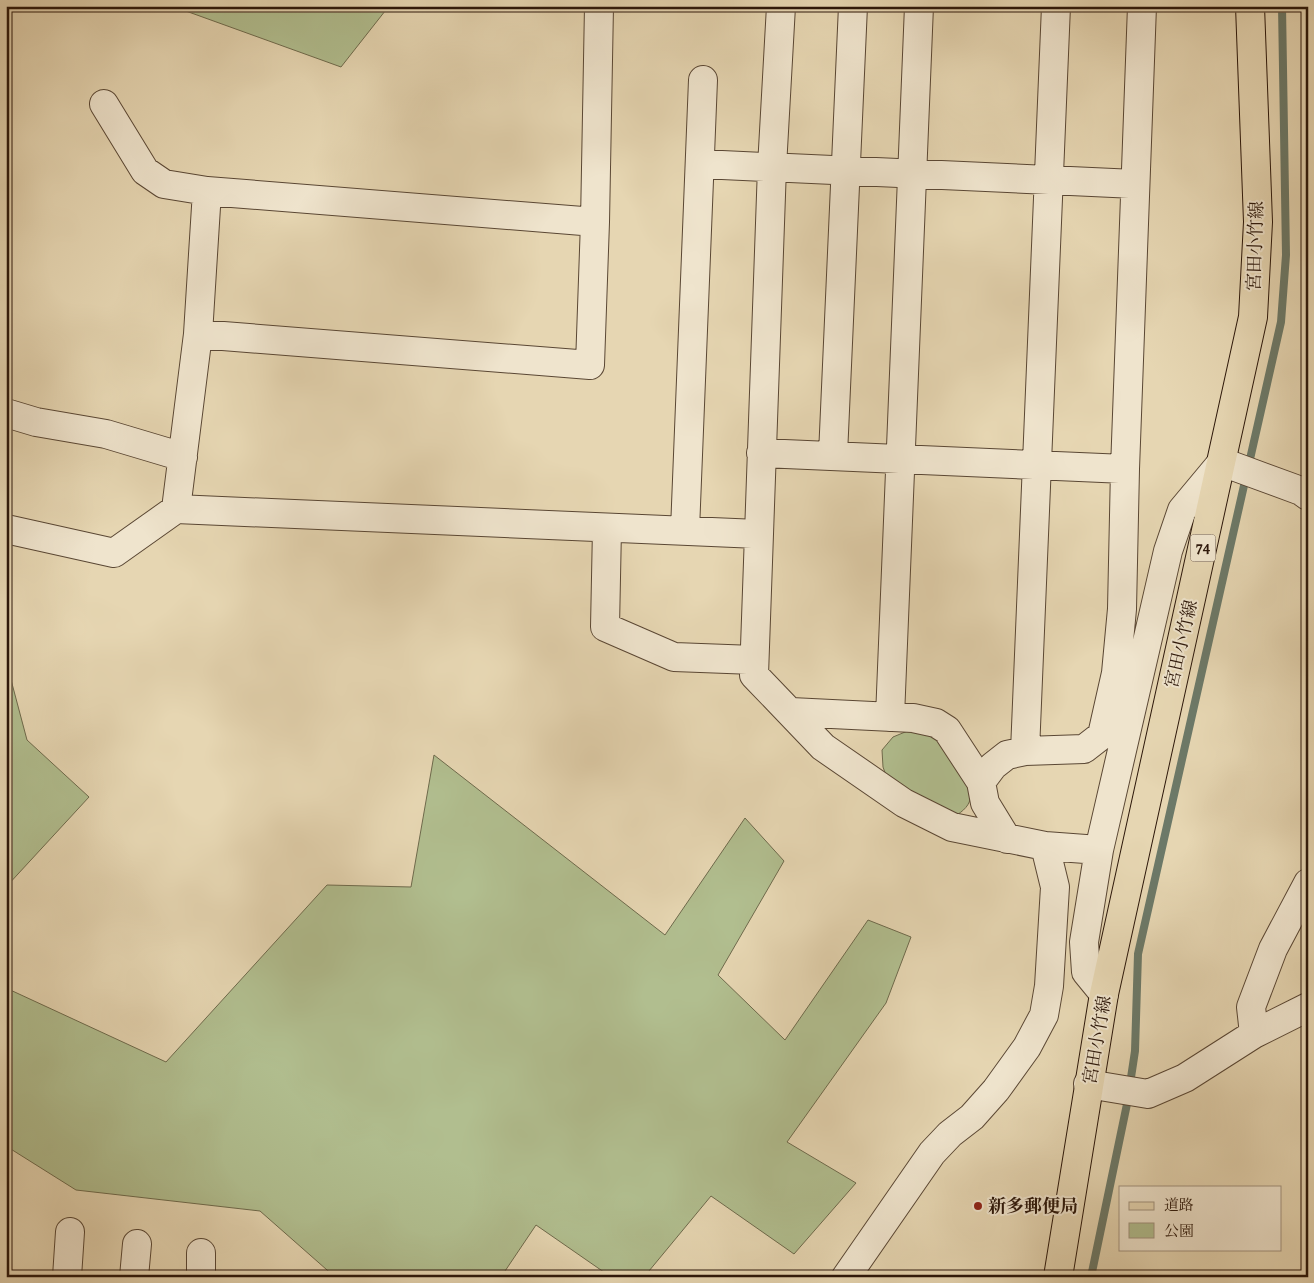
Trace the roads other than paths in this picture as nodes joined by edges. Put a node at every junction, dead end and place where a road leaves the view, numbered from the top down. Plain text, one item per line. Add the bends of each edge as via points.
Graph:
1 (599, 6) edge
2 (781, 6) edge
3 (853, 6) edge
4 (919, 6) edge
5 (1056, 6) edge
6 (1142, 6) edge
7 (1250, 6) edge
8 (703, 80) dead end
9 (104, 104) dead end
10 (701, 164) junction
11 (772, 167) junction
12 (846, 170) junction
13 (912, 173) junction
14 (1049, 179) junction
15 (1135, 184) junction
16 (207, 191) junction
17 (595, 222) junction
18 (198, 334) junction
19 (6, 414) edge
20 (762, 453) junction
21 (833, 455) junction
22 (183, 456) junction
23 (900, 458) junction
24 (1222, 462) junction
25 (1037, 465) junction
26 (1125, 469) junction
27 (1308, 496) edge
28 (176, 509) junction
29 (607, 528) junction
30 (6, 529) edge
31 (685, 530) junction
32 (758, 534) junction
33 (754, 660) junction
34 (791, 712) junction
35 (890, 717) junction
36 (1025, 750) junction
37 (981, 782) junction
38 (1007, 839) junction
39 (1045, 846) junction
40 (1098, 850) junction
41 (1308, 883) edge
42 (1104, 994) junction
43 (1308, 1007) edge
44 (1254, 1034) junction
45 (1088, 1084) junction
46 (70, 1232) dead end
47 (137, 1244) dead end
48 (67, 1277) edge
49 (134, 1277) edge
50 (846, 1277) edge
51 (1058, 1277) edge

1 - 17 street
2 - 11 street
3 - 12 street
4 - 13 street
5 - 14 street
6 - 15 street
7 - 24 main road, 宮田小竹線 / 74 via 1258,222 1253,317
8 - 10 street
9 - 16 street via 144,171 164,184
10 - 11 street
10 - 31 street
11 - 12 street
11 - 20 street
12 - 13 street
12 - 21 street
13 - 14 street
13 - 23 street
14 - 15 street
14 - 25 street
15 - 26 street
16 - 17 street
16 - 18 street
17 - 18 street via 590,365
18 - 22 street
19 - 22 street via 106,434
20 - 21 street
20 - 32 street
21 - 23 street
22 - 28 street
23 - 25 street
23 - 35 street
24 - 27 street
24 - 40 street via 1182,510 1168,551
24 - 42 main road, 宮田小竹線 / 74
25 - 26 street
25 - 36 street
26 - 36 street via 1122,609 1116,673 1102,735 1084,748
28 - 29 street
28 - 30 street via 114,553
29 - 31 street
29 - 33 street via 606,627 674,657
31 - 32 street
32 - 33 street
33 - 34 street via 754,675
34 - 35 street
34 - 38 street via 823,747 904,803 952,828
35 - 37 street via 913,718 948,730
36 - 37 street via 1006,755
37 - 38 street via 985,803
38 - 39 street
39 - 40 street
39 - 50 street via 1055,887 1044,1015 1027,1047 996,1090 932,1153
40 - 42 street via 1084,942 1086,972
41 - 44 street via 1273,949 1251,1006
42 - 45 main road, 宮田小竹線 / 74
43 - 44 street
44 - 45 street via 1185,1078 1148,1094
45 - 51 main road, 宮田小竹線 / 74
46 - 48 street
47 - 49 street

